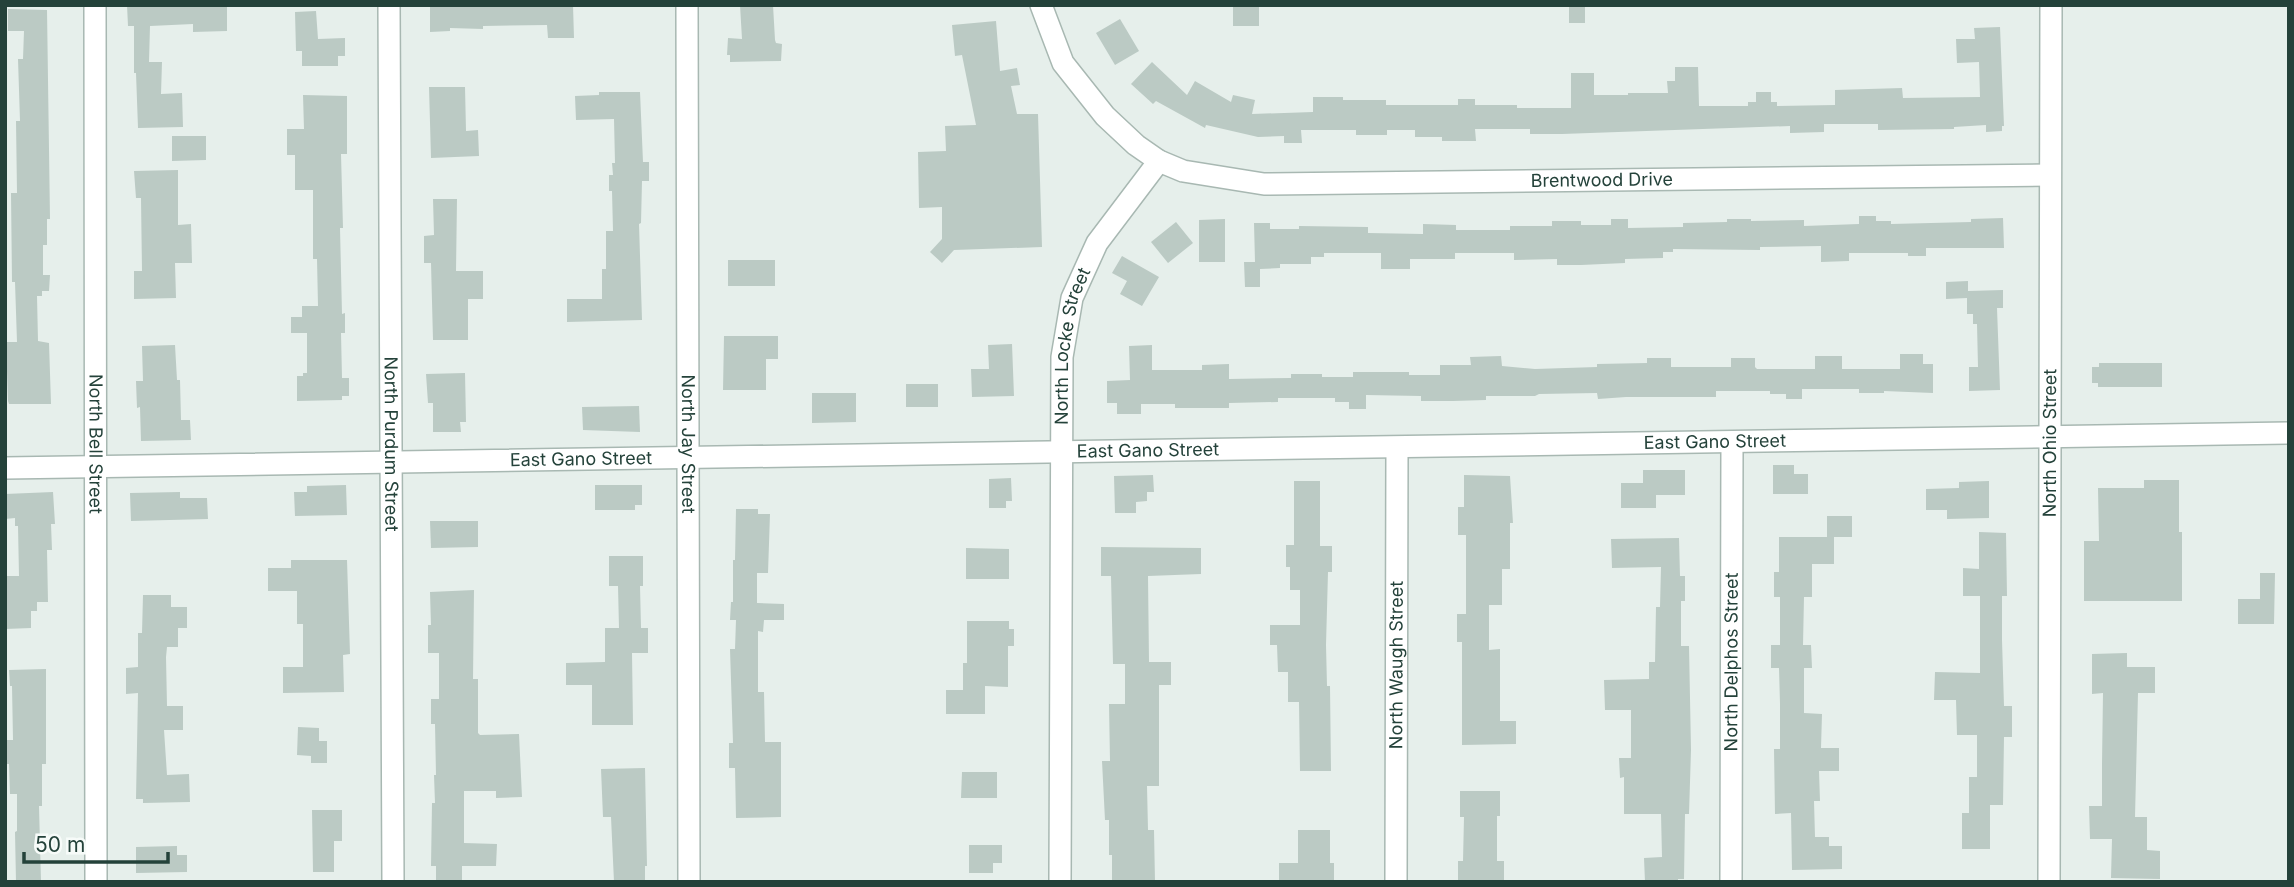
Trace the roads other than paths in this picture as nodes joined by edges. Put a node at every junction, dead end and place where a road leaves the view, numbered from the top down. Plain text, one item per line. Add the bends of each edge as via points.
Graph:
1 (94, 5) edge
2 (389, 5) edge
3 (687, 5) edge
4 (1041, 5) edge
5 (2051, 5) edge
6 (1159, 160) junction
7 (2049, 174) junction
8 (2289, 433) edge
9 (2050, 438) junction
10 (1732, 442) junction
11 (1397, 449) junction
12 (1062, 451) junction
13 (687, 457) junction
14 (392, 462) junction
15 (96, 466) junction
16 (5, 468) edge
17 (96, 882) edge
18 (393, 882) edge
19 (689, 882) edge
20 (1060, 882) edge
21 (1396, 882) edge
22 (1731, 882) edge
23 (2049, 882) edge

1 - 15 street, North Bell Street
2 - 14 street, North Purdum Street
3 - 13 street, North Jay Street
4 - 6 street via 1063,63 1105,116
5 - 7 street, North Ohio Street
6 - 7 street, Brentwood Drive via 1183,171 1264,184
6 - 12 street, North Locke Street via 1097,243 1072,298 1062,357
7 - 9 street, North Ohio Street
8 - 9 street, East Gano Street
9 - 10 street, East Gano Street
9 - 23 street, North Ohio Street
10 - 11 street, East Gano Street
10 - 22 street, North Delphos Street
11 - 12 street, East Gano Street
11 - 21 street, North Waugh Street
12 - 13 street, East Gano Street
12 - 20 street, North Locke Street
13 - 14 street, East Gano Street
13 - 19 street, North Jay Street
14 - 15 street, East Gano Street
14 - 18 street, North Purdum Street
15 - 16 street, East Gano Street
15 - 17 street, North Bell Street

